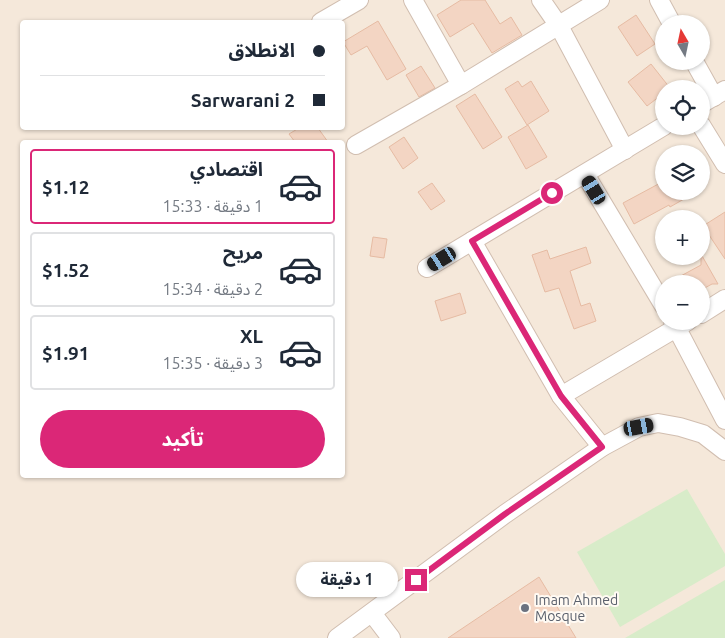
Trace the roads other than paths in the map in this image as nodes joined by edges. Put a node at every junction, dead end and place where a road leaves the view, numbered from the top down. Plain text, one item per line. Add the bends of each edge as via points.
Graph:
1 (359, 0) edge
2 (413, 0) edge
3 (542, 0) edge
4 (600, 0) edge
5 (659, 0) edge
6 (667, 15) edge
7 (324, 20) edge
8 (559, 26) junction
9 (699, 70) edge
10 (461, 85) junction
11 (713, 97) edge
12 (655, 132) edge
13 (707, 135) edge
14 (356, 145) dead end
15 (625, 150) junction
16 (725, 164) edge
17 (585, 174) junction
18 (472, 241) junction
19 (427, 268) dead end
20 (655, 291) edge
21 (725, 299) edge
22 (710, 308) edge
23 (669, 330) edge
24 (683, 330) edge
25 (561, 396) junction
26 (725, 420) edge
27 (602, 447) junction
28 (725, 451) edge
29 (372, 613) junction
30 (338, 638) edge
31 (391, 638) edge

1 - 7 street
2 - 10 street
3 - 8 street
4 - 8 street
5 - 6 street
8 - 10 street
8 - 15 street
9 - 11 street
10 - 14 street
12 - 15 street
13 - 16 street
15 - 17 street
17 - 18 street
17 - 20 street
18 - 19 street
18 - 25 street
21 - 22 street
23 - 25 street
24 - 26 street
25 - 27 street
27 - 28 street via 639,427 658,423 704,434
27 - 29 street
29 - 30 street
29 - 31 street

